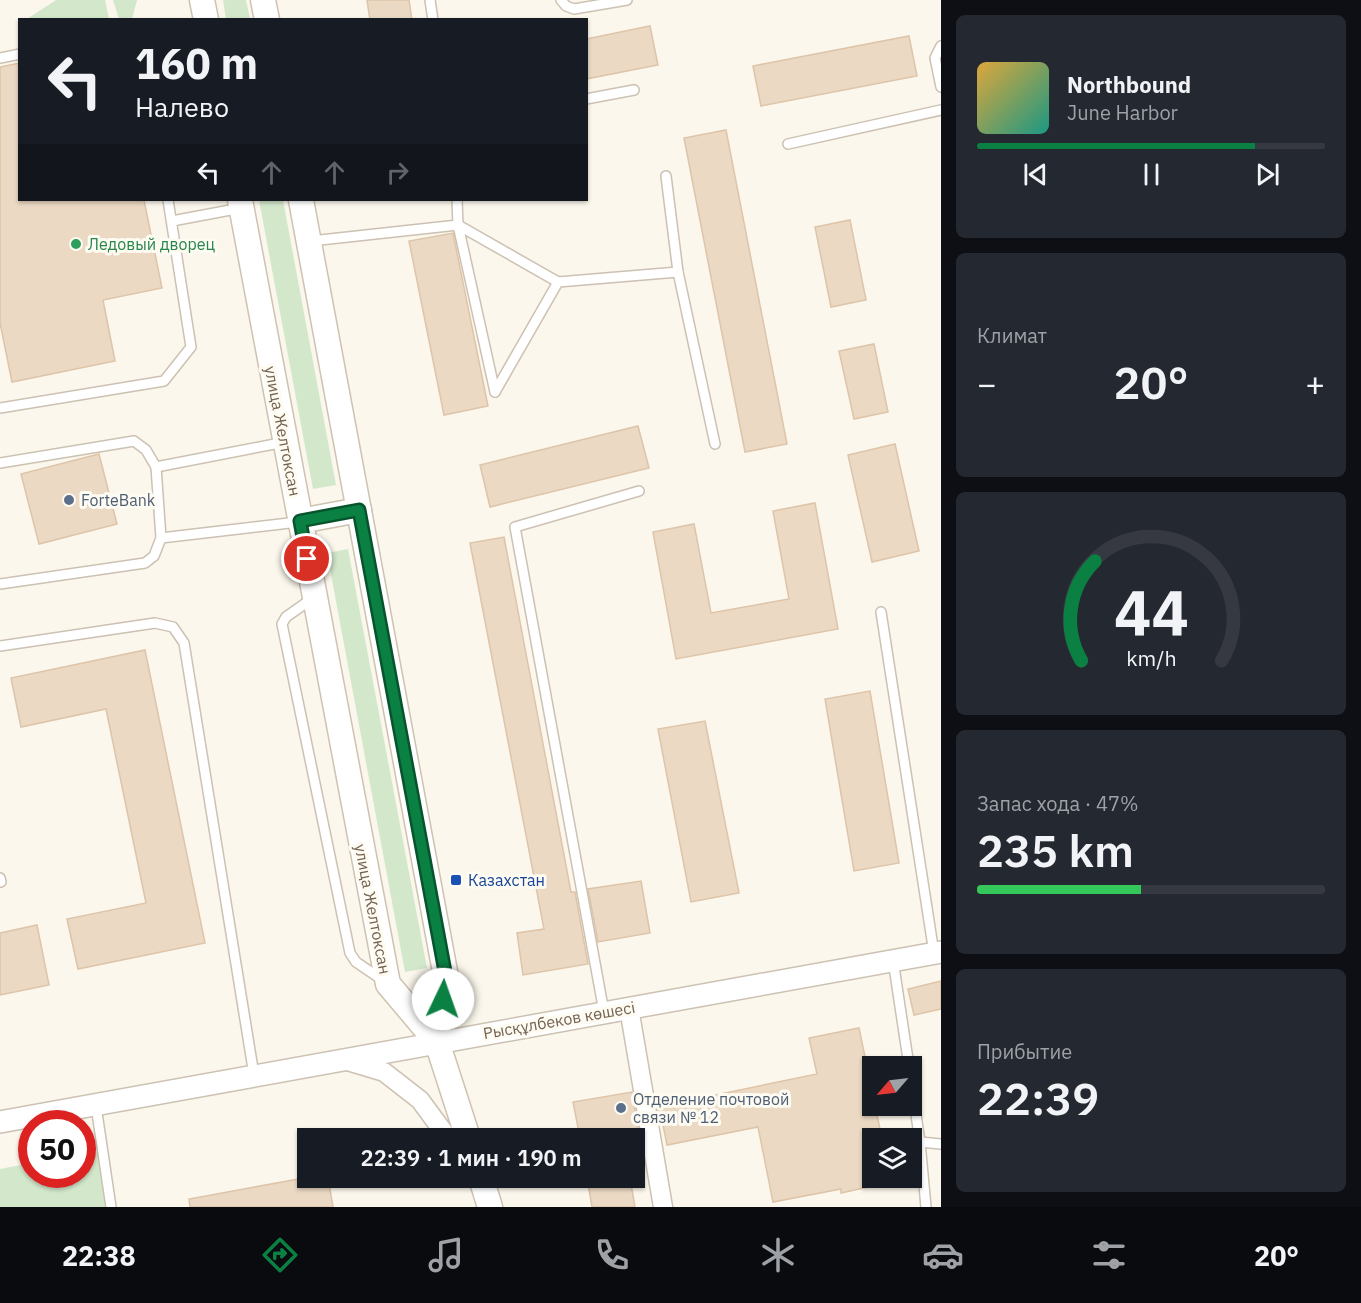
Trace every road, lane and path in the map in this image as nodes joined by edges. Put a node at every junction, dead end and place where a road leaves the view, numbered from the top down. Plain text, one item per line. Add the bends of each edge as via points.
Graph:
1 (192, 0) edge
2 (202, 0) edge
3 (263, 0) edge
4 (430, 0) edge
5 (561, 0) edge
6 (627, 0) edge
7 (204, 18) edge
8 (205, 18) edge
9 (267, 18) edge
10 (433, 18) edge
11 (941, 46) edge
12 (18, 54) edge
13 (0, 58) edge
14 (941, 87) edge
15 (634, 90) dead end
16 (588, 99) edge
17 (941, 110) edge
18 (788, 144) dead end
19 (666, 176) dead end
20 (168, 201) edge
21 (301, 201) edge
22 (457, 201) edge
23 (241, 204) edge
24 (172, 221) junction
25 (458, 225) junction
26 (309, 241) junction
27 (678, 272) junction
28 (558, 282) junction
29 (0, 408) edge
30 (285, 442) junction
31 (715, 444) dead end
32 (0, 463) edge
33 (156, 467) junction
34 (639, 491) dead end
35 (359, 510) junction
36 (300, 521) junction
37 (161, 538) junction
38 (0, 584) edge
39 (314, 596) junction
40 (881, 612) dead end
41 (0, 646) edge
42 (937, 952) edge
43 (893, 960) junction
44 (388, 984) junction
45 (628, 1008) junction
46 (604, 1012) junction
47 (437, 1042) junction
48 (907, 1056) edge
49 (342, 1059) junction
50 (254, 1075) junction
51 (95, 1104) junction
52 (0, 1122) edge
53 (441, 1128) edge
54 (465, 1128) edge
55 (922, 1142) edge
56 (941, 1144) edge
57 (922, 1164) edge
58 (484, 1188) edge
59 (111, 1207) edge
60 (490, 1207) edge
61 (663, 1207) edge
62 (926, 1207) edge

1 - 7 street
2 - 8 main road
3 - 9 main road
4 - 10 lane
5 - 6 lane via 574,9
11 - 14 lane via 935,58
12 - 13 lane
15 - 16 lane
17 - 18 lane
19 - 27 lane
20 - 24 lane
21 - 26 main road
22 - 25 lane
23 - 24 lane
23 - 30 main road, улица Желтоксан
24 - 29 lane via 191,347 164,381
25 - 26 lane
25 - 28 lane
25 - 28 lane via 495,392
26 - 35 main road
27 - 28 lane
27 - 31 lane
30 - 33 lane
30 - 36 main road, улица Желтоксан
32 - 33 lane via 134,441 146,450
33 - 37 lane
34 - 46 lane via 514,527
35 - 36 main road
35 - 47 main road via 446,977
36 - 37 lane
36 - 39 main road, улица Желтоксан
37 - 38 lane via 154,556 145,563
39 - 44 main road, улица Желтоксан
39 - 44 lane via 282,624 350,953 356,962
40 - 42 lane
41 - 50 lane via 155,623 173,627 184,643
42 - 43 street, Рысқұлбеков көшесі
43 - 45 street, Рысқұлбеков көшесі
43 - 48 lane
44 - 47 main road, улица Желтоксан
45 - 46 street, Рысқұлбеков көшесі
45 - 61 street
46 - 47 street, Рысқұлбеков көшесі
47 - 49 street, Рысқұлбеков көшесі
47 - 54 main road
49 - 50 street, Рысқұлбеков көшесі
49 - 53 street via 384,1072 420,1100
50 - 51 street, Рысқұлбеков көшесі
51 - 52 street, Рысқұлбеков көшесі
51 - 59 lane
55 - 56 lane
57 - 62 lane
58 - 60 main road

